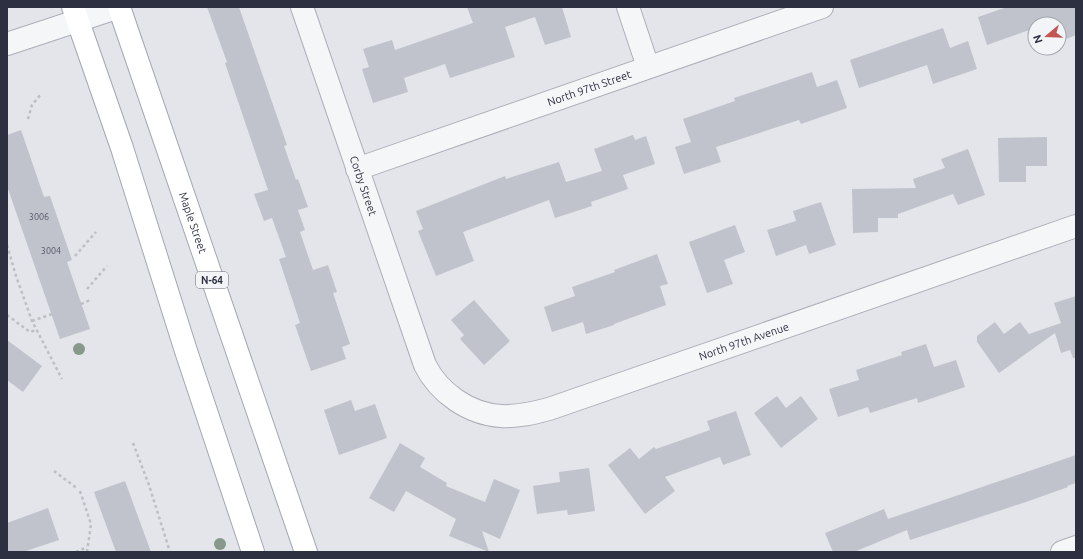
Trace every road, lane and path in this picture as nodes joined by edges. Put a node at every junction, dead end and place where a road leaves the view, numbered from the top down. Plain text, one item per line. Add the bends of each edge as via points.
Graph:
1 (119, 7) edge
2 (302, 7) edge
3 (628, 7) edge
4 (822, 7) edge
5 (76, 14) edge
6 (9, 37) edge
7 (648, 67) junction
8 (42, 94) dead end
9 (28, 119) dead end
10 (357, 168) junction
11 (1076, 226) edge
12 (96, 232) dead end
13 (7, 245) edge
14 (75, 256) dead end
15 (107, 266) dead end
16 (86, 289) dead end
17 (90, 300) dead end
18 (81, 304) dead end
19 (52, 314) dead end
20 (7, 315) edge
21 (32, 321) junction
22 (36, 330) junction
23 (425, 365) joint
24 (62, 379) dead end
25 (133, 443) dead end
26 (54, 470) dead end
27 (242, 518) junction
28 (88, 547) junction
29 (1076, 547) edge
30 (76, 552) edge
31 (87, 552) edge
32 (170, 552) edge
33 (249, 552) edge
34 (253, 552) edge
35 (306, 552) edge
36 (1062, 552) edge

1 - 5 street
1 - 35 main road, Maple Street / N-64
2 - 10 street, Corby Street
3 - 7 street
4 - 7 street, North 97th Street
5 - 6 street
5 - 27 main road
7 - 10 street, North 97th Street
8 - 9 path via 32,105
10 - 23 street, Corby Street
11 - 23 street, North 97th Avenue via 550,409 523,415 501,416 479,412 457,401 442,389
12 - 14 path
13 - 21 path
15 - 16 path
17 - 18 path
19 - 21 path
20 - 22 path via 30,332
21 - 22 path
22 - 24 path
25 - 32 path
26 - 28 path via 79,490 91,524
27 - 33 street
27 - 34 main road
28 - 30 path
28 - 31 path
29 - 36 street

